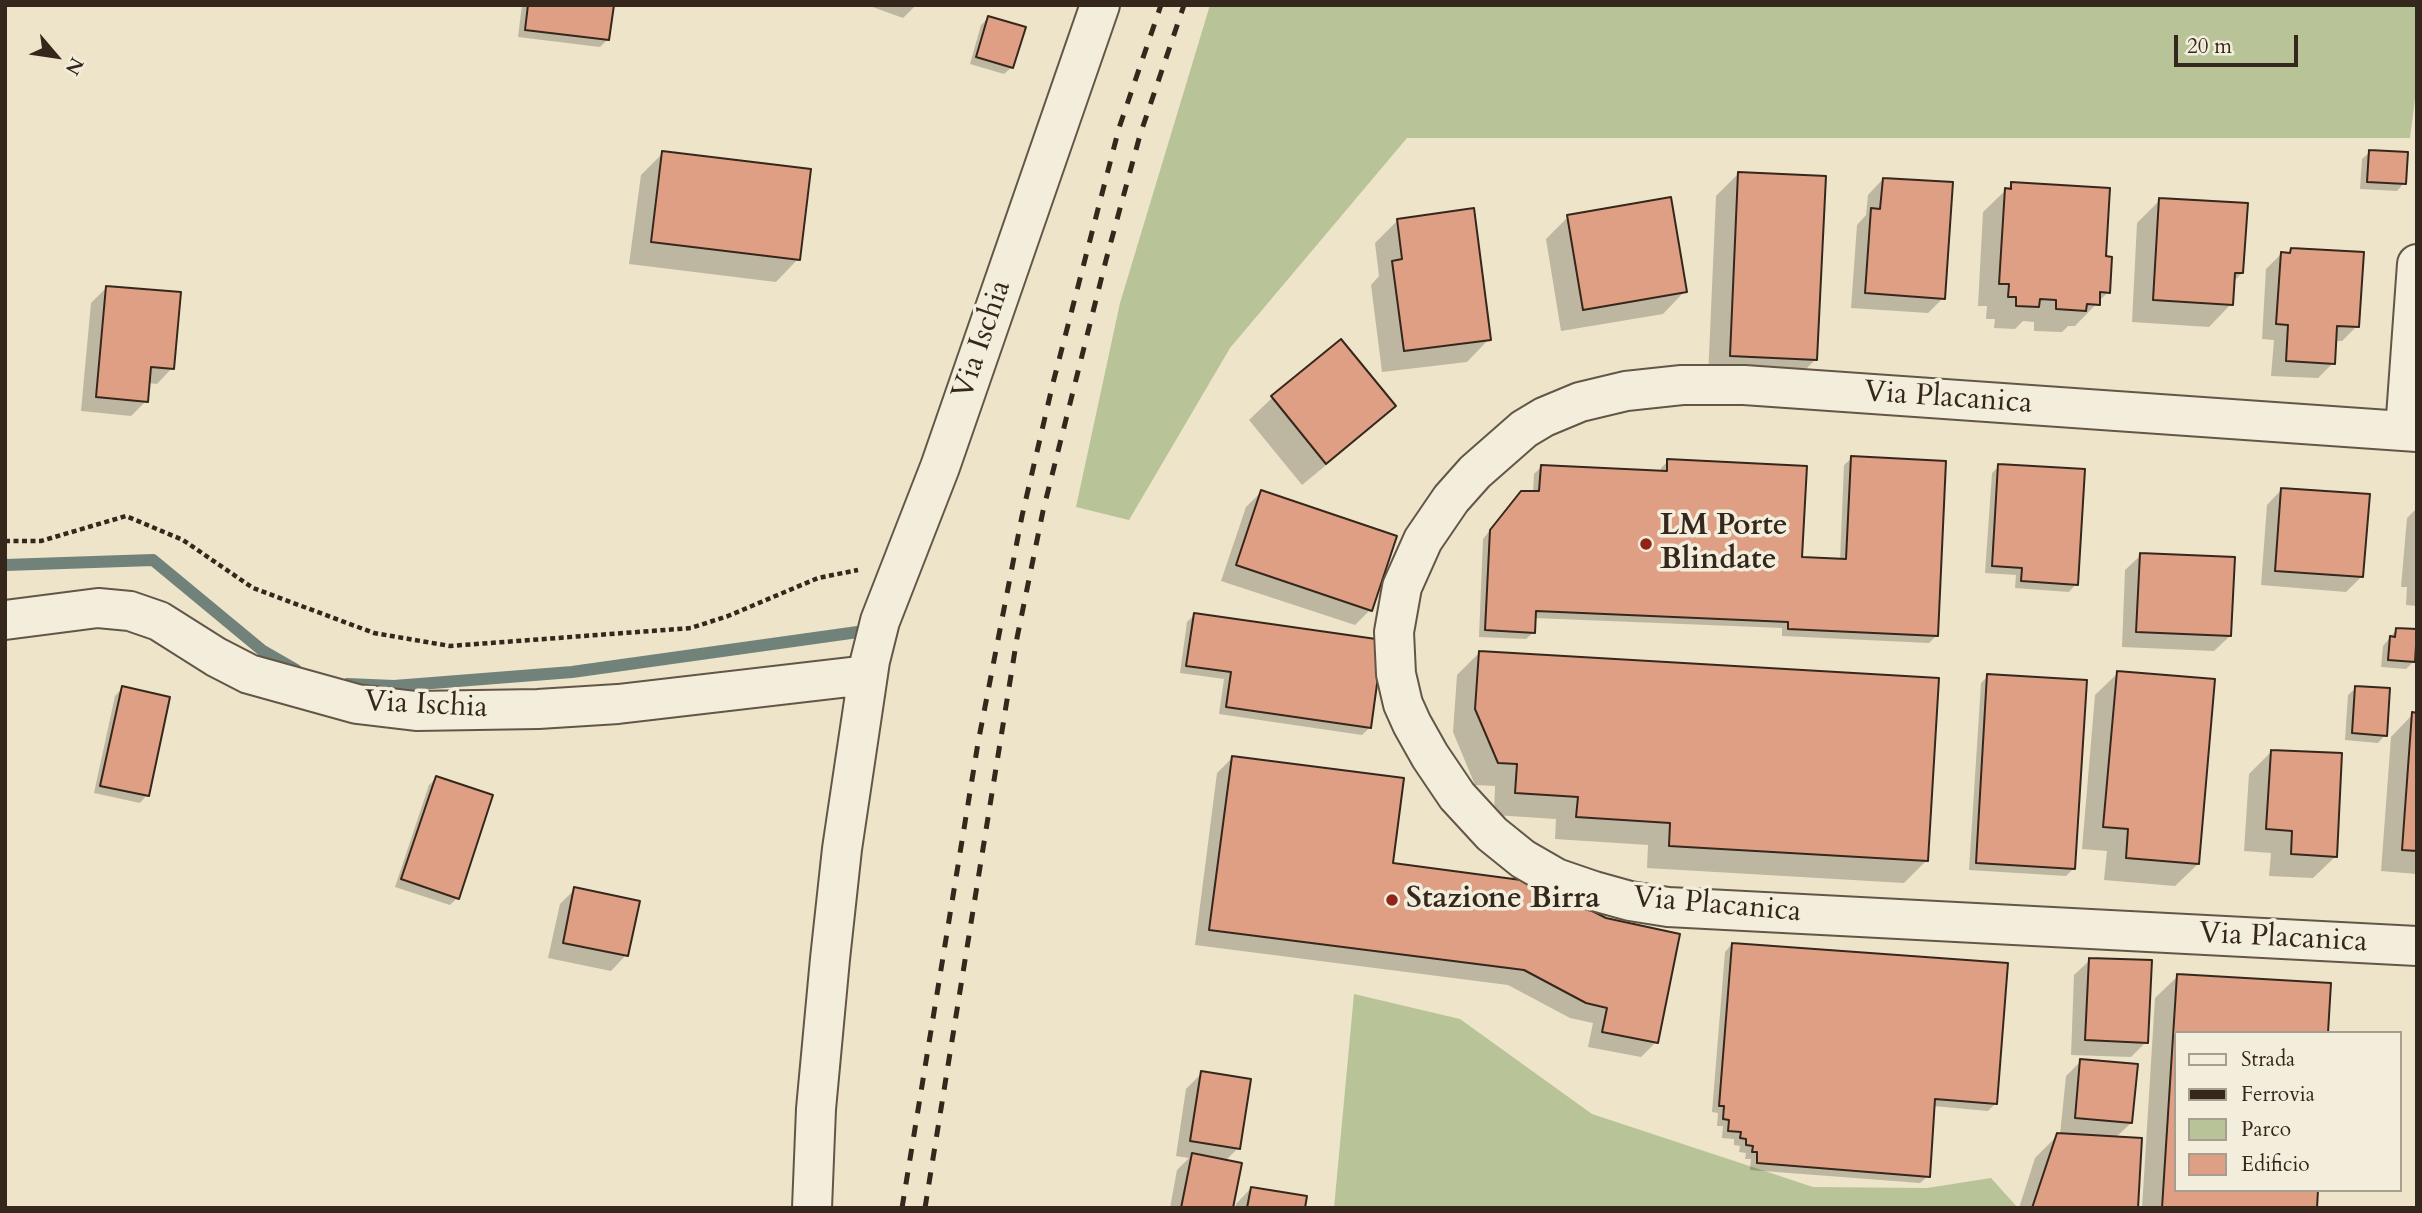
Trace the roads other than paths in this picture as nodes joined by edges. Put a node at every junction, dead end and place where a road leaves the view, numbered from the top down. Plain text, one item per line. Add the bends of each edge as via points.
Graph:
1 (1100, 5) edge
2 (2417, 264) edge
3 (2411, 432) edge
4 (5, 620) edge
5 (867, 675) junction
6 (2417, 946) edge
7 (812, 1208) edge

1 - 5 street, Via Ischia via 940,467 878,628
2 - 3 street
3 - 6 street, Via Placanica via 1744,385 1662,387 1593,398 1524,429 1451,499 1423,540 1402,587 1394,653 1403,704 1457,796 1523,859 1556,878 1594,891 1649,905 1697,909
4 - 5 street, Via Ischia via 98,608 130,611 159,621 249,674 345,702 416,711 629,703
5 - 7 street, Via Ischia via 831,947

